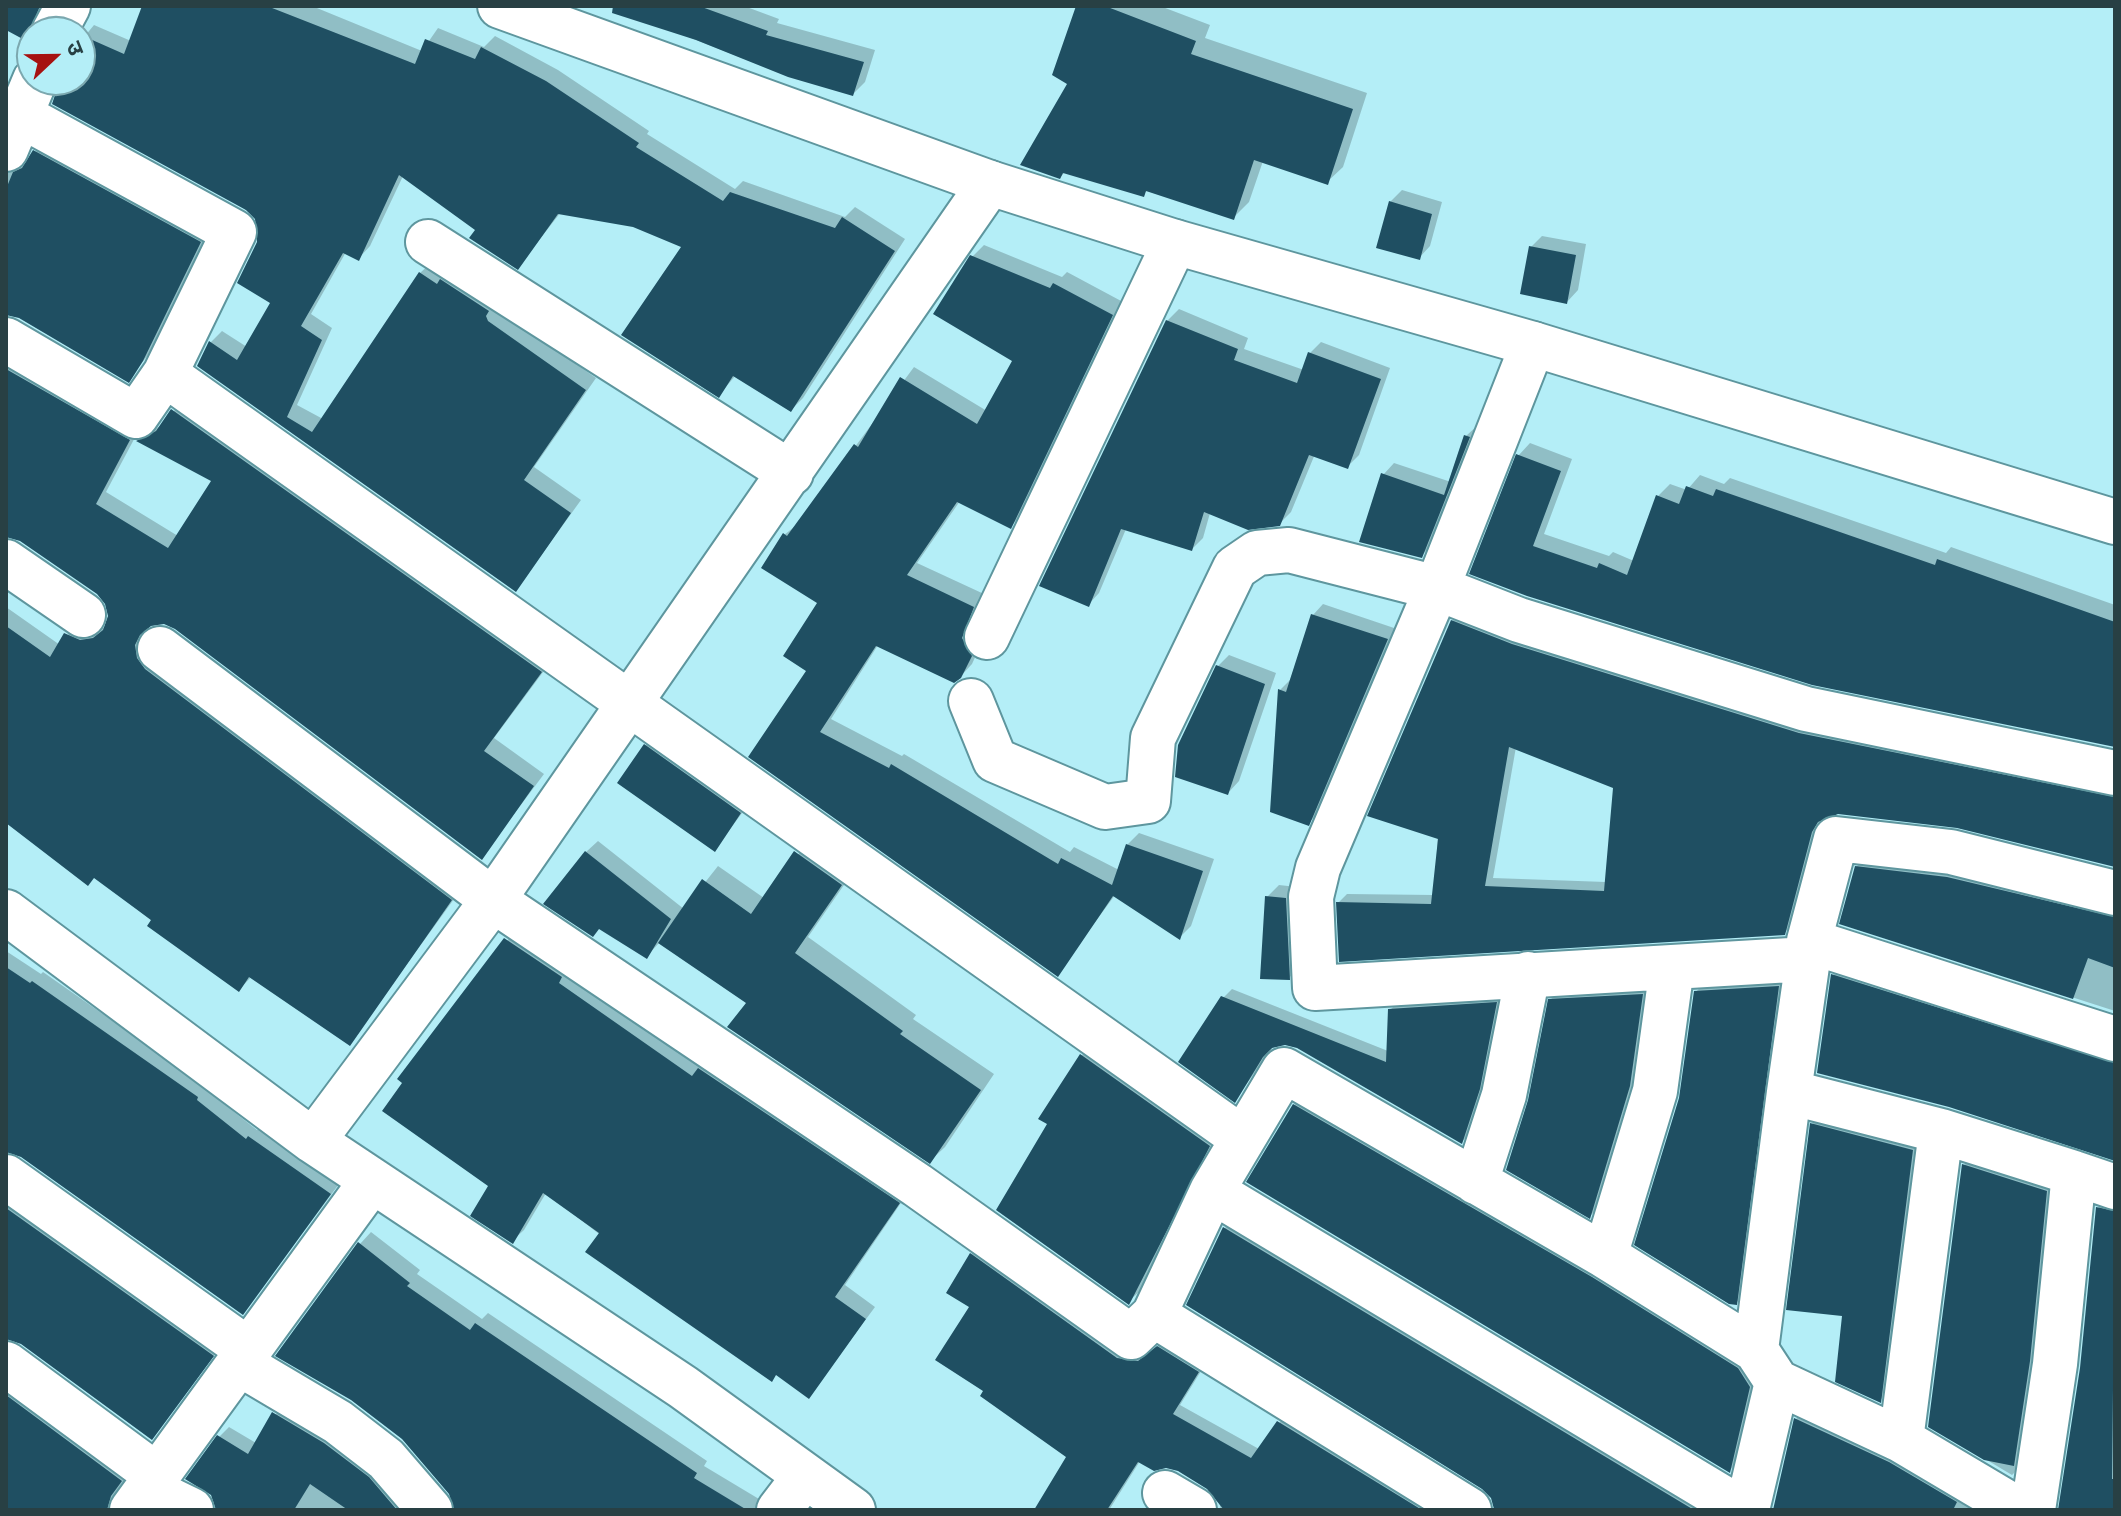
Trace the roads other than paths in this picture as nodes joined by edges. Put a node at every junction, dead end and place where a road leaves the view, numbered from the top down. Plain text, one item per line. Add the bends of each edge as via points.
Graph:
1 (500, 6) edge
2 (21, 115) edge
3 (990, 183) junction
4 (428, 242) dead end
5 (1175, 242) junction
6 (6, 340) edge
7 (1533, 344) junction
8 (165, 374) junction
9 (791, 473) junction
10 (2115, 522) edge
11 (6, 562) edge
12 (1437, 588) junction
13 (83, 615) dead end
14 (987, 637) dead end
15 (160, 649) dead end
16 (971, 701) dead end
17 (627, 704) junction
18 (2115, 773) edge
19 (2115, 893) edge
20 (493, 900) junction
21 (6, 912) edge
22 (1808, 950) junction
23 (1672, 967) junction
24 (1528, 974) junction
25 (2115, 1039) edge
26 (1789, 1092) junction
27 (1941, 1131) junction
28 (1242, 1138) junction
29 (313, 1141) junction
30 (2074, 1173) junction
31 (6, 1177) edge
32 (371, 1182) junction
33 (1476, 1182) junction
34 (2115, 1187) edge
35 (1212, 1191) junction
36 (1605, 1256) junction
37 (1154, 1315) junction
38 (245, 1358) junction
39 (6, 1364) edge
40 (1766, 1366) junction
41 (1901, 1440) junction
42 (805, 1476) junction
43 (145, 1491) edge
44 (191, 1510) edge
45 (430, 1510) edge
46 (779, 1510) edge
47 (853, 1510) edge
48 (1469, 1510) edge
49 (1745, 1510) edge
50 (2019, 1510) edge
51 (2033, 1510) edge

1 - 3 street
2 - 8 street via 234,232
3 - 5 street
3 - 9 street
4 - 9 street
5 - 7 street
5 - 14 street
6 - 8 street via 136,416
7 - 10 street
7 - 12 street
8 - 17 street
9 - 17 street
11 - 13 street
12 - 16 street via 1289,550 1257,553 1235,568 1153,738 1148,801 1105,807 995,760
12 - 18 street via 1519,620 1806,709
12 - 24 street via 1318,868 1311,897 1315,988
15 - 20 street
17 - 20 street
17 - 28 street
19 - 22 street via 1951,852 1836,839
20 - 29 street
20 - 37 street via 917,1185 1131,1337
21 - 29 street
22 - 23 street
22 - 25 street
22 - 26 street
23 - 24 street
23 - 36 street via 1655,1091
24 - 33 street via 1504,1095
26 - 27 street
26 - 40 street
27 - 30 street
27 - 41 street
28 - 33 street via 1284,1070
28 - 35 street
29 - 32 street
30 - 34 street
30 - 51 street via 2055,1364
31 - 38 street
32 - 38 street
32 - 42 street via 683,1387
33 - 36 street
35 - 37 street
35 - 49 street
36 - 40 street
37 - 48 street
38 - 43 street
38 - 45 street via 386,1459
39 - 43 street
40 - 41 street
40 - 49 street
41 - 50 street
42 - 46 street
42 - 47 street
43 - 44 street

